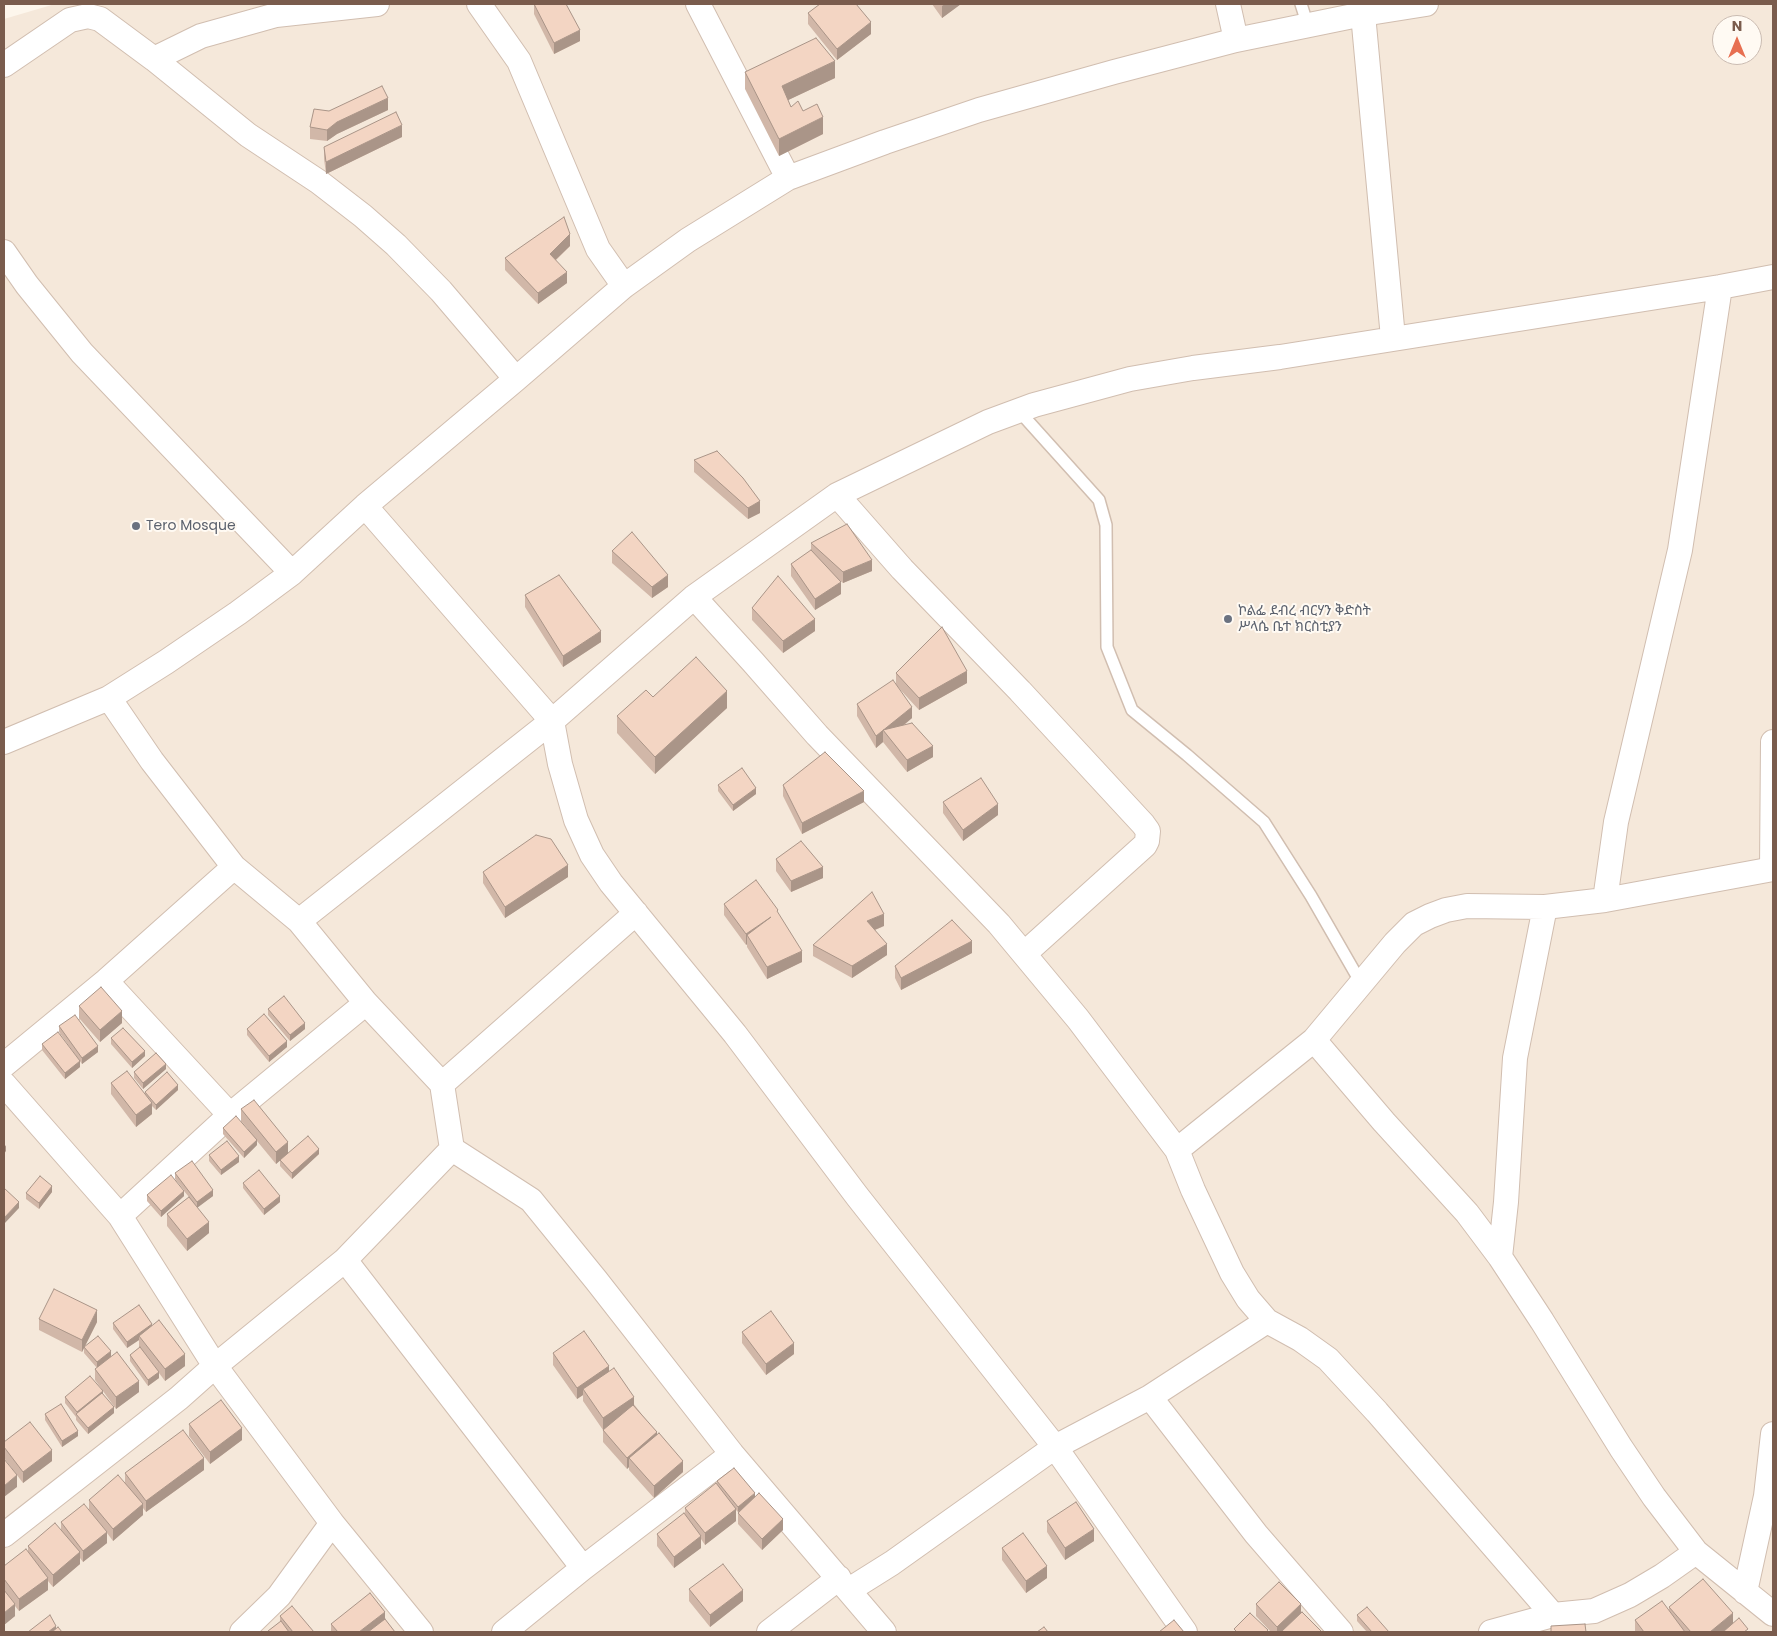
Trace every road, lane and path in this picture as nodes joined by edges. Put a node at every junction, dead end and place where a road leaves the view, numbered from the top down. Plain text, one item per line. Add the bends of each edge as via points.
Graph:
1 (378, 4) edge
2 (479, 4) edge
3 (698, 4) edge
4 (1228, 4) edge
5 (1426, 4) edge
6 (277, 9) edge
7 (1363, 14) junction
8 (1304, 15) edge
9 (1236, 40) junction
10 (154, 59) junction
11 (4, 65) edge
12 (788, 178) junction
13 (4, 252) edge
14 (1773, 277) edge
15 (624, 286) junction
16 (1720, 287) junction
17 (1394, 338) junction
18 (516, 379) junction
19 (1019, 411) junction
20 (837, 495) junction
21 (365, 506) junction
22 (292, 573) junction
23 (694, 598) junction
24 (109, 698) junction
25 (552, 721) junction
26 (4, 742) edge
27 (1773, 742) edge
28 (234, 866) junction
29 (1773, 869) edge
30 (1605, 900) junction
31 (1545, 907) junction
32 (636, 913) junction
33 (299, 921) junction
34 (1024, 954) junction
35 (106, 981) junction
36 (1361, 983) junction
37 (366, 1003) junction
38 (1314, 1040) junction
39 (4, 1065) edge
40 (4, 1084) edge
41 (442, 1084) junction
42 (230, 1115) junction
43 (452, 1150) junction
44 (1177, 1150) junction
45 (120, 1216) junction
46 (1500, 1257) junction
47 (345, 1260) junction
48 (1267, 1321) junction
49 (215, 1366) junction
50 (1150, 1396) junction
51 (1773, 1434) edge
52 (1055, 1447) junction
53 (732, 1454) junction
54 (332, 1523) junction
55 (4, 1535) edge
56 (1696, 1552) junction
57 (583, 1568) junction
58 (844, 1584) junction
59 (1745, 1592) junction
60 (1773, 1614) edge
61 (1553, 1616) junction
62 (242, 1632) edge
63 (421, 1632) edge
64 (504, 1632) edge
65 (769, 1632) edge
66 (884, 1632) edge
67 (1186, 1632) edge
68 (1340, 1632) edge
69 (1491, 1632) edge

1 - 6 street
2 - 15 street via 519,61 598,249
3 - 12 street
4 - 9 street
5 - 7 street
6 - 10 street via 201,36
7 - 8 street
7 - 17 street
8 - 9 street
9 - 12 street via 979,110
10 - 11 street via 100,19 88,16 59,26
10 - 18 street via 248,135 319,182 396,245 441,291
12 - 15 street via 688,240
13 - 22 street via 82,354
14 - 16 street
15 - 18 street
16 - 17 street
16 - 30 street via 1680,550 1616,822
17 - 19 street via 1130,379
18 - 21 street
19 - 20 street via 988,422
19 - 36 lane via 1099,500 1106,525 1107,647 1132,710 1264,822
20 - 23 street
20 - 34 street via 902,569 1148,831 1145,845
21 - 22 street
21 - 25 street
22 - 24 street via 206,635
23 - 25 street
23 - 34 street via 817,735
24 - 26 street
24 - 28 street via 152,761
25 - 32 street via 576,820 592,855
25 - 33 street
27 - 29 street
28 - 33 street
28 - 35 street
29 - 30 street
30 - 31 street
31 - 36 street via 1467,906 1430,916 1414,924
31 - 46 street via 1515,1058
32 - 41 street
32 - 52 street via 735,1034 857,1196
33 - 37 street
34 - 44 street via 1078,1019
35 - 39 street
35 - 42 street
36 - 38 street
37 - 41 street
37 - 42 street
38 - 44 street
38 - 46 street via 1461,1207
40 - 45 street
41 - 43 street
42 - 45 street
43 - 47 street
43 - 53 street via 532,1200
44 - 48 street via 1232,1274
45 - 49 street
46 - 56 street via 1621,1448
47 - 49 street
47 - 57 street
48 - 50 street
48 - 61 street via 1328,1359 1378,1412
49 - 54 street
49 - 55 street
50 - 52 street
50 - 68 street via 1256,1534
51 - 59 street via 1766,1496
52 - 58 street via 892,1563
52 - 67 street
53 - 57 street
53 - 58 street
54 - 62 street via 279,1596
54 - 63 street
56 - 59 street
56 - 61 street via 1630,1595 1594,1611
57 - 64 street
58 - 65 street
58 - 66 street
59 - 60 street
61 - 69 street

